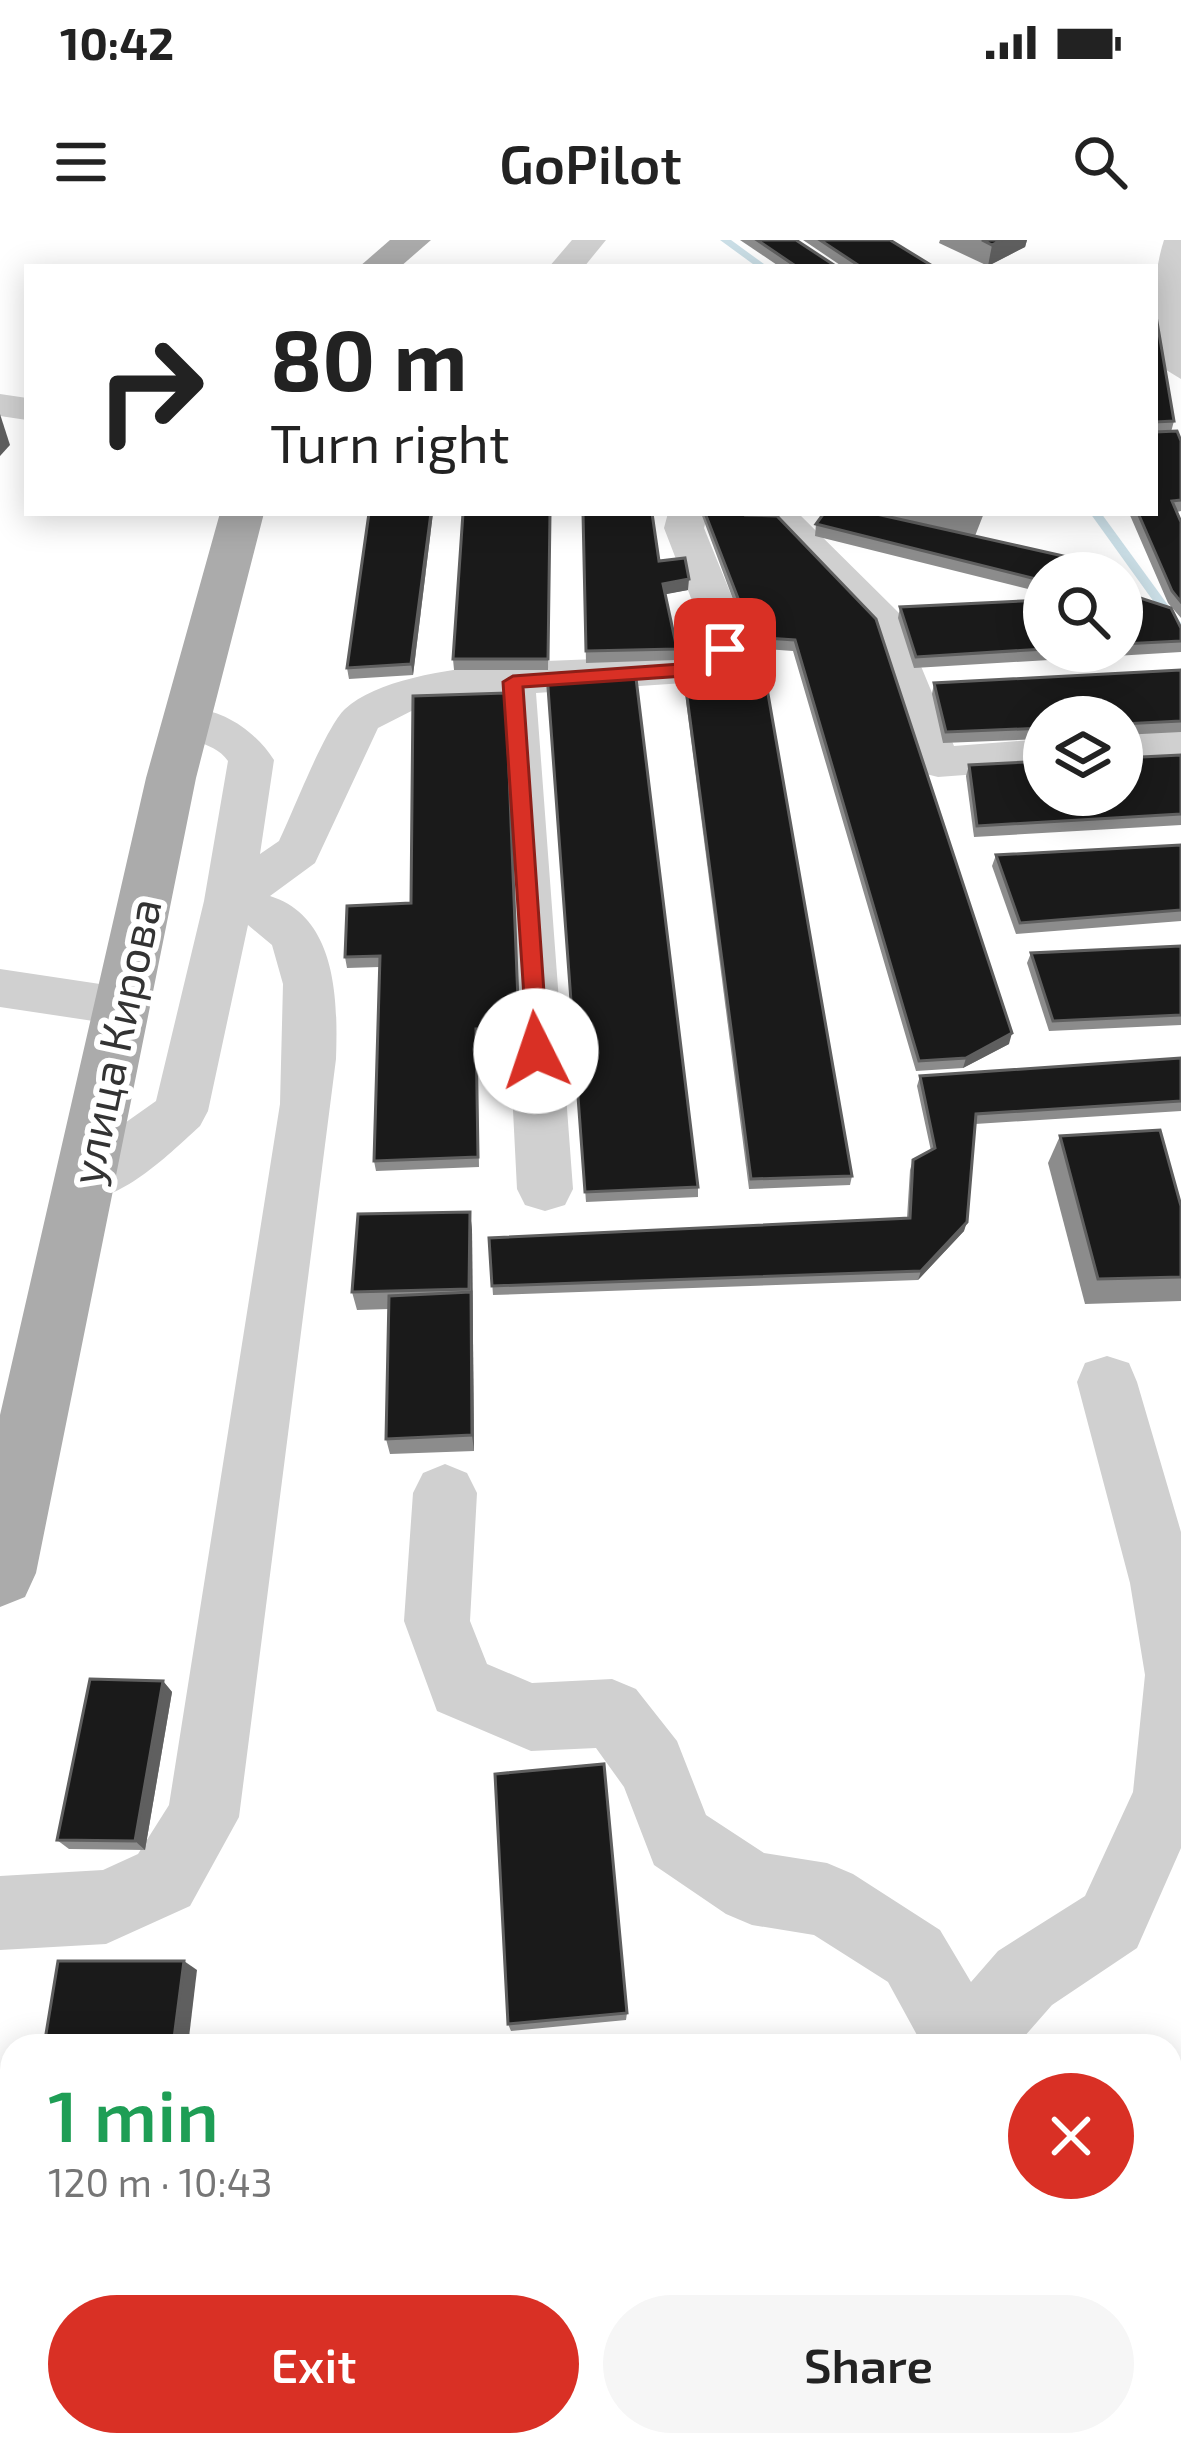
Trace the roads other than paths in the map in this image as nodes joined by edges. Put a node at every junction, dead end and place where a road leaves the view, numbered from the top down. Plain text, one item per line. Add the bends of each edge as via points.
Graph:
1 (413, 240) edge
2 (590, 240) edge
3 (1180, 240) edge
4 (381, 264) edge
5 (569, 264) edge
6 (1161, 287) edge
7 (1181, 368) edge
8 (241, 516) edge
9 (687, 516) edge
10 (778, 516) edge
11 (513, 682) junction
12 (186, 721) junction
13 (1181, 743) edge
14 (1143, 746) edge
15 (1023, 756) edge
16 (229, 901) junction
17 (0, 988) edge
18 (120, 1006) junction
19 (84, 1181) junction
20 (545, 1189) dead end
21 (1107, 1382) dead end
22 (445, 1493) dead end
23 (0, 1573) edge
24 (0, 1913) edge
25 (959, 2034) edge
26 (976, 2034) edge

1 - 4 main road
2 - 5 street
3 - 6 street
6 - 7 street
8 - 12 main road, улица Кирова
9 - 11 street via 684,528 725,649 699,669
10 - 15 street via 878,613 938,762
11 - 16 street via 429,686 360,720 298,851
11 - 20 street
12 - 16 street via 236,739 251,760
12 - 18 main road, улица Кирова
13 - 14 street
16 - 19 street via 181,1112
16 - 24 street via 279,919 299,951 310,1016 307,1104 203,1817 164,1880 145,1889 106,1907
17 - 18 street
18 - 19 main road, улица Кирова
19 - 23 main road, улица Кирова
21 - 26 street via 1179,1676 1168,1795 1111,1922 1025,1978
22 - 25 street via 436,1621 461,1687 531,1717 612,1713 652,1766 679,1840 752,1888 827,1900 914,1956

